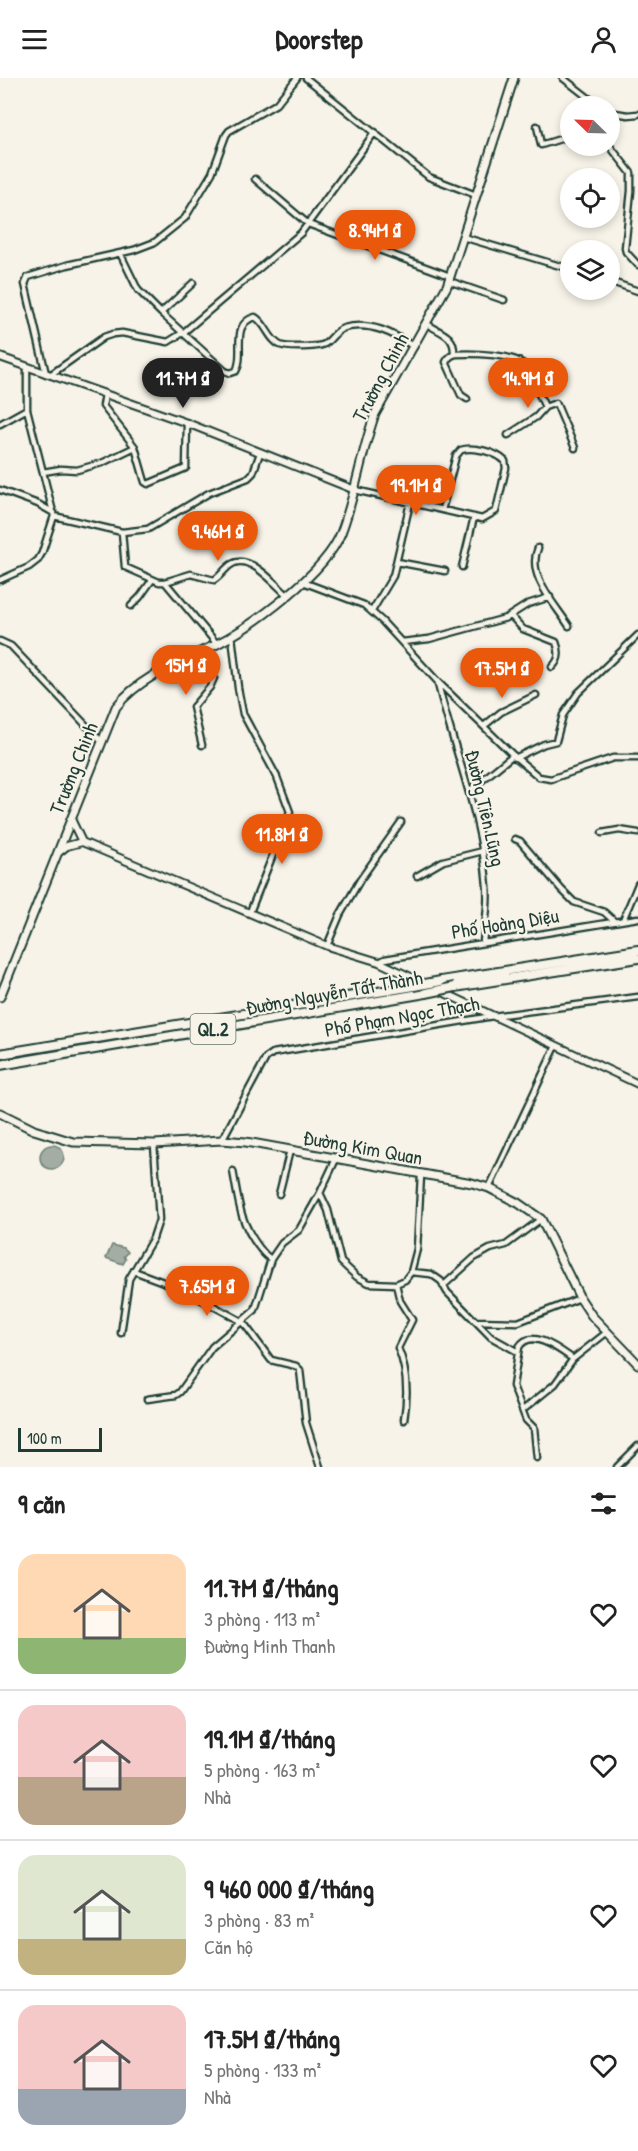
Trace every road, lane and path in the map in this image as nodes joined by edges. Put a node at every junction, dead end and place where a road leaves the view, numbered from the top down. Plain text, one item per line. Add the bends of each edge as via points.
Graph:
1 (297, 78) edge
2 (306, 78) edge
3 (514, 78) edge
4 (563, 78) edge
5 (586, 96) edge
6 (620, 114) edge
7 (638, 114) edge
8 (537, 126) dead end
9 (375, 132) junction
10 (560, 139) edge
11 (618, 156) edge
12 (255, 179) dead end
13 (476, 195) junction
14 (308, 224) junction
15 (463, 237) junction
16 (120, 253) junction
17 (638, 265) edge
18 (560, 266) edge
19 (449, 278) junction
20 (193, 283) dead end
21 (620, 284) edge
22 (637, 288) edge
23 (504, 300) dead end
24 (162, 313) junction
25 (427, 324) junction
26 (183, 332) junction
27 (414, 347) junction
28 (454, 354) junction
29 (0, 357) edge
30 (27, 368) junction
31 (48, 375) junction
32 (105, 394) junction
33 (467, 399) dead end
34 (545, 407) junction
35 (27, 409) junction
36 (186, 423) junction
37 (0, 424) edge
38 (508, 435) dead end
39 (135, 447) junction
40 (575, 448) dead end
41 (260, 453) junction
42 (43, 472) junction
43 (0, 490) edge
44 (355, 490) junction
45 (410, 502) junction
46 (442, 510) junction
47 (54, 515) junction
48 (474, 517) junction
49 (122, 532) junction
50 (538, 548) dead end
51 (397, 562) junction
52 (462, 567) dead end
53 (445, 571) dead end
54 (0, 580) edge
55 (152, 580) junction
56 (165, 582) junction
57 (303, 582) junction
58 (287, 595) junction
59 (550, 597) junction
60 (131, 606) dead end
61 (372, 611) junction
62 (511, 616) junction
63 (569, 626) dead end
64 (638, 635) edge
65 (232, 636) junction
66 (0, 641) edge
67 (402, 642) junction
68 (217, 644) junction
69 (209, 648) junction
70 (552, 667) dead end
71 (438, 682) junction
72 (536, 695) dead end
73 (484, 726) junction
74 (101, 741) junction
75 (202, 745) dead end
76 (514, 756) junction
77 (638, 758) edge
78 (469, 791) junction
79 (71, 819) junction
80 (401, 822) dead end
81 (638, 833) edge
82 (602, 834) dead end
83 (515, 839) dead end
84 (82, 842) junction
85 (483, 851) junction
86 (55, 856) junction
87 (417, 876) dead end
88 (638, 884) edge
89 (250, 912) junction
90 (638, 918) edge
91 (623, 920) junction
92 (614, 921) junction
93 (483, 942) junction
94 (327, 946) junction
95 (638, 951) edge
96 (638, 958) edge
97 (379, 962) junction
98 (9, 975) junction
99 (0, 980) edge
100 (0, 997) edge
101 (638, 997) edge
102 (493, 1016) junction
103 (556, 1046) junction
104 (0, 1054) edge
105 (0, 1065) edge
106 (638, 1084) edge
107 (0, 1113) edge
108 (222, 1140) junction
109 (154, 1144) junction
110 (290, 1150) junction
111 (336, 1159) junction
112 (233, 1171) dead end
113 (421, 1175) junction
114 (489, 1188) junction
115 (320, 1193) junction
116 (279, 1194) dead end
117 (541, 1219) junction
118 (271, 1259) junction
119 (135, 1271) junction
120 (411, 1272) junction
121 (396, 1284) junction
122 (443, 1286) junction
123 (580, 1298) junction
124 (475, 1321) junction
125 (243, 1322) junction
126 (121, 1333) dead end
127 (606, 1333) junction
128 (518, 1352) junction
129 (573, 1359) junction
130 (638, 1362) edge
131 (147, 1399) dead end
132 (523, 1410) junction
133 (404, 1420) dead end
134 (638, 1446) edge
135 (537, 1458) dead end
136 (320, 1467) edge
137 (617, 1467) edge

1 - 16 street via 272,108 229,131 212,173 182,222 155,242
2 - 9 street
3 - 13 main road, Trường Chinh
4 - 5 street
6 - 7 street
8 - 10 street via 541,145
9 - 13 street via 429,177
9 - 14 street
11 - 17 street via 631,173 626,252
12 - 14 street
13 - 15 main road, Trường Chinh
14 - 19 street
14 - 26 street via 292,242
15 - 18 street
15 - 19 main road, Trường Chinh
16 - 24 street via 138,290
16 - 31 street via 46,270 26,279
19 - 23 street
19 - 25 main road, Trường Chinh
20 - 24 street
21 - 22 street
24 - 26 street
25 - 27 main road, Trường Chinh
25 - 28 street via 452,340
26 - 27 street via 230,374 240,364 240,332 255,317 282,346 318,347 338,331 365,326 388,332
26 - 31 street via 168,342 122,333 104,337
27 - 44 main road, Trường Chinh via 375,414
28 - 33 street via 446,362 461,395
28 - 34 street via 522,361
29 - 30 street
30 - 31 street
30 - 35 street
31 - 32 street
32 - 36 street
32 - 39 street via 102,406
34 - 38 street
34 - 40 street via 556,403
35 - 37 street
35 - 42 street
36 - 39 street via 184,470 146,483
36 - 41 street
39 - 42 street via 77,470
41 - 44 street
41 - 49 street via 248,478 210,493 153,527
42 - 47 street
43 - 47 street via 38,504
44 - 45 street
44 - 57 main road, Trường Chinh via 341,535 330,555
45 - 46 street
45 - 51 street
46 - 48 street
46 - 48 street via 456,456 460,450 472,449 501,457 506,465 496,511 482,519
47 - 49 street
47 - 54 street via 38,560
48 - 52 street
49 - 55 street via 125,567
50 - 59 street via 535,571
51 - 53 street
51 - 61 street
55 - 56 street
55 - 60 street
56 - 58 street via 192,574 214,580 231,564 242,562 259,568
56 - 68 street
57 - 58 main road, Trường Chinh
57 - 61 street
58 - 65 main road, Trường Chinh
59 - 62 street via 528,604
59 - 63 street
61 - 67 street
62 - 67 street via 429,639
62 - 70 street via 524,629 556,642 559,655
64 - 76 street via 578,693 561,719 556,741
65 - 68 main road, Trường Chinh
65 - 89 street via 243,714 277,777 290,812
66 - 74 street via 11,646
67 - 71 street
68 - 69 main road, Trường Chinh
69 - 74 main road, Trường Chinh via 146,680 123,698
69 - 75 street via 214,678 193,707
71 - 73 street
71 - 78 street, Đường Tiên Lũng
72 - 73 street via 501,712
73 - 76 street
74 - 79 main road, Trường Chinh
76 - 77 street via 545,779 613,758
76 - 78 street
78 - 85 street, Đường Tiên Lũng
79 - 84 street
79 - 86 main road, Trường Chinh
80 - 94 street via 360,880
81 - 82 street via 619,830
83 - 92 street via 574,902 604,912
84 - 86 street via 67,846
84 - 89 street
85 - 87 street via 443,861
85 - 93 street, Đường Tiên Lũng via 488,890
86 - 98 main road, Trường Chinh
88 - 91 street
89 - 94 street
90 - 91 street, Phố Hoàng Diệu
91 - 92 street, Phố Hoàng Diệu
92 - 93 street, Phố Hoàng Diệu
93 - 97 street, Phố Hoàng Diệu
94 - 97 street
95 - 104 highway, Đường Nguyễn Tất Thành / QL.2, bridge
96 - 105 highway, Đường Nguyễn Tất Thành / QL.2, bridge
97 - 102 street
98 - 99 main road
98 - 100 main road, Trường Chinh
101 - 102 street, Phố Phạm Ngọc Thạch
102 - 103 street
102 - 108 street, Phố Phạm Ngọc Thạch via 273,1053 266,1058
103 - 106 street
103 - 114 street
107 - 109 main road, Đường Kim Quan via 34,1130 74,1142
108 - 109 main road, Đường Kim Quan
108 - 110 main road, Đường Kim Quan
109 - 119 street via 159,1220
110 - 111 main road, Đường Kim Quan
110 - 116 street
111 - 113 main road, Đường Kim Quan
111 - 115 street
112 - 118 street via 242,1220
113 - 114 main road, Đường Kim Quan
113 - 120 street via 419,1241
114 - 117 main road, Đường Kim Quan
115 - 118 street via 299,1230 282,1243
115 - 121 street via 341,1262 369,1283
117 - 122 street via 506,1245 474,1258
117 - 123 main road, Đường Kim Quan
118 - 125 street via 255,1310
119 - 125 street via 182,1289
119 - 126 street via 126,1289
120 - 121 street
120 - 122 street via 431,1274
121 - 133 street via 400,1301 412,1320 398,1348 406,1385
122 - 124 street
123 - 124 street via 522,1322
123 - 127 main road, Đường Kim Quan
124 - 128 street via 495,1341
125 - 131 street via 212,1347 180,1392
125 - 136 street via 271,1360 300,1370 306,1423
127 - 129 street
127 - 130 main road, Đường Kim Quan
128 - 129 street via 529,1339 546,1342
128 - 132 street via 512,1381
129 - 132 street via 555,1384
132 - 135 street via 536,1431
134 - 137 street

